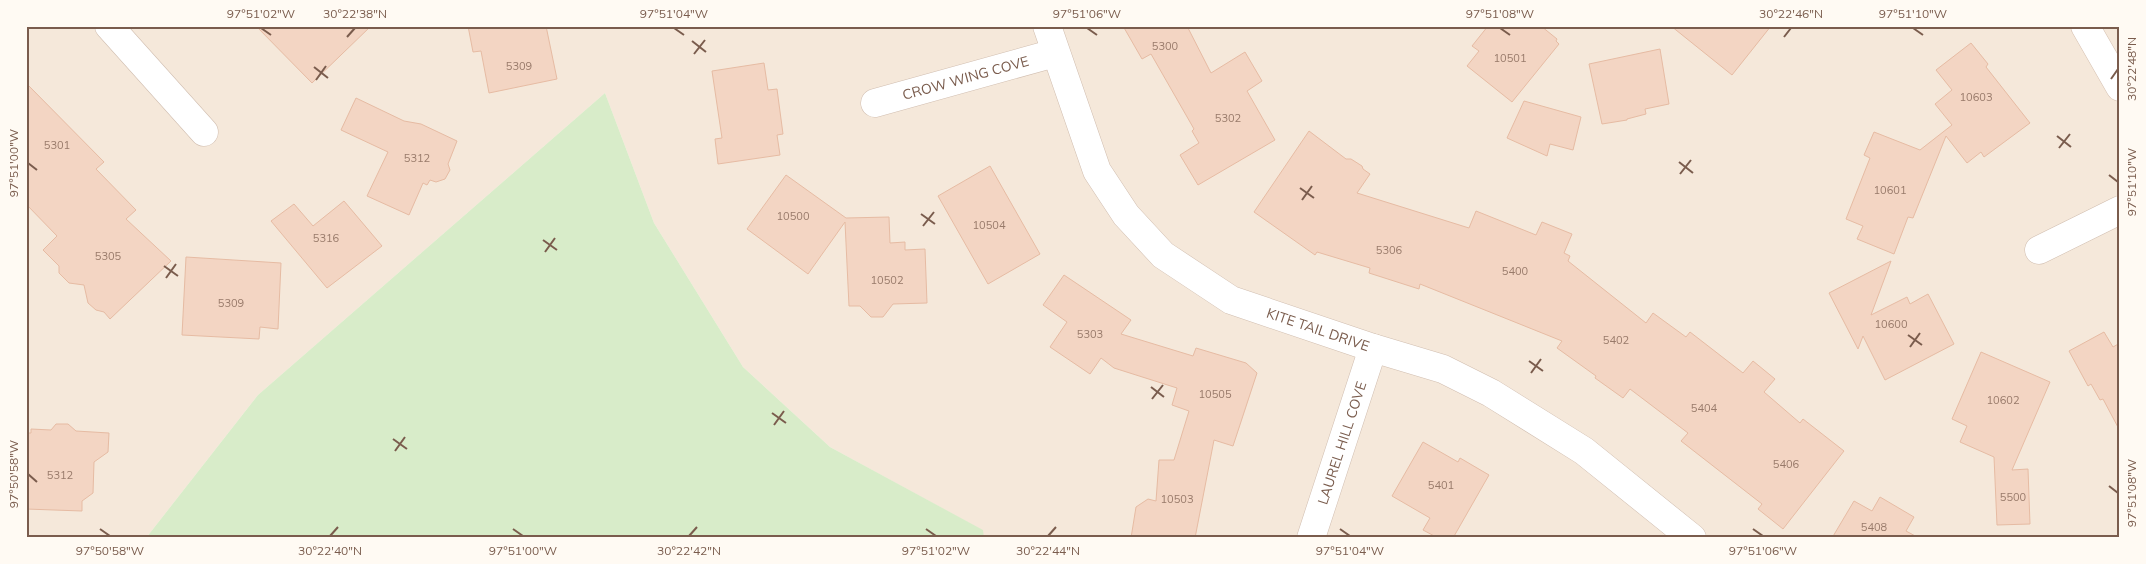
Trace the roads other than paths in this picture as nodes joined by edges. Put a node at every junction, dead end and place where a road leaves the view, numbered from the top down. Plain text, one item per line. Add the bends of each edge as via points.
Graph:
1 (108, 26) edge
2 (1047, 26) edge
3 (2085, 26) edge
4 (1055, 53) junction
5 (2120, 87) edge
6 (875, 102) dead end
7 (204, 132) dead end
8 (2120, 210) edge
9 (2039, 250) dead end
10 (1373, 348) junction
11 (1311, 538) edge
12 (1692, 538) edge

1 - 7 street
2 - 4 street, KITE TAIL DRIVE
3 - 5 street
4 - 6 street, CROW WING COVE
4 - 10 street, KITE TAIL DRIVE via 1097,171 1126,215 1163,254 1231,300
8 - 9 street
10 - 11 street, LAUREL HILL COVE
10 - 12 street, KITE TAIL DRIVE via 1443,368 1491,393 1584,451

